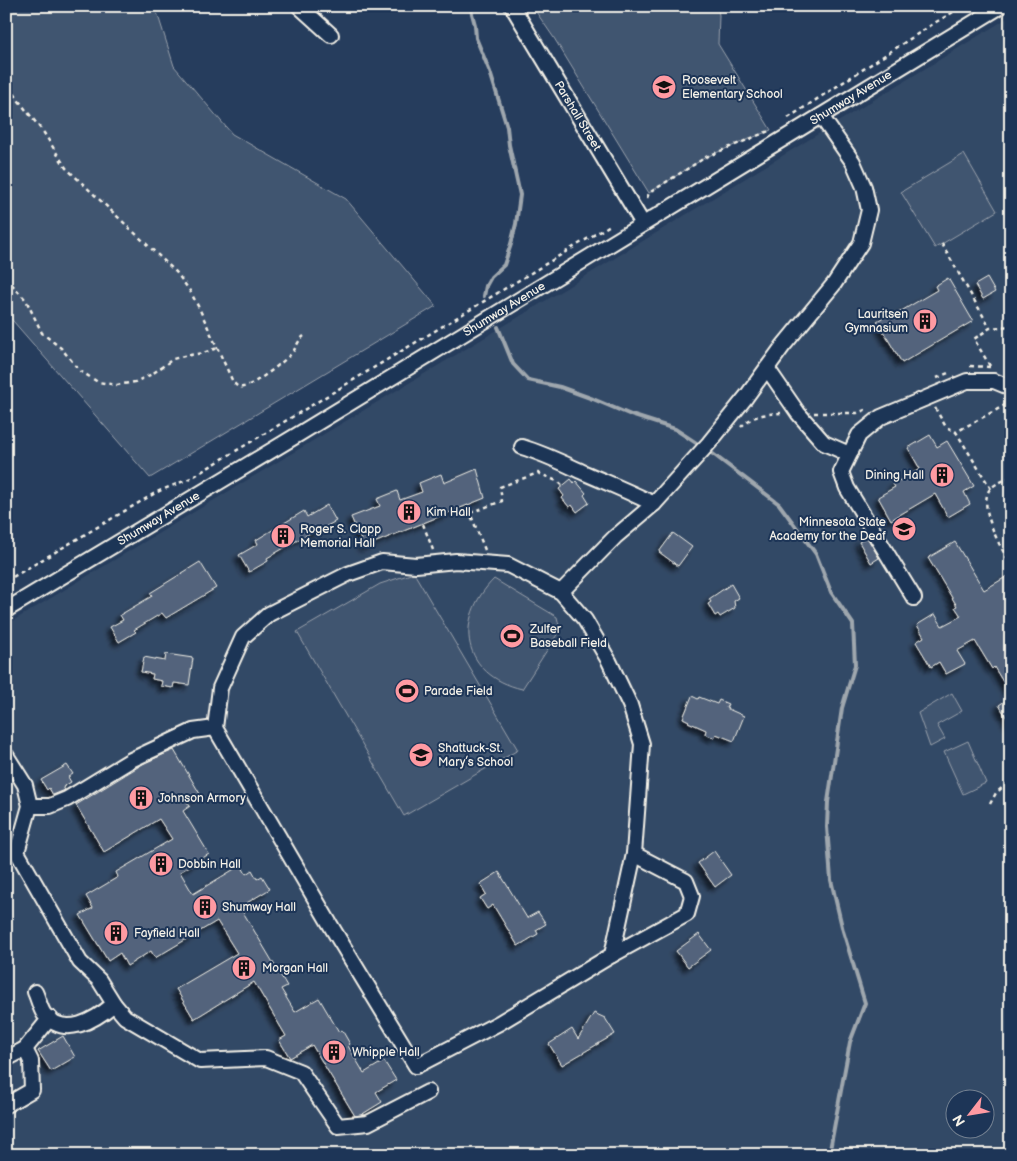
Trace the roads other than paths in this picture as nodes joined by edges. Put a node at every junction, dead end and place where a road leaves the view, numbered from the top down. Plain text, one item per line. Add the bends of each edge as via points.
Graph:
1 (300, 6) edge
2 (512, 6) edge
3 (1001, 6) edge
4 (331, 35) dead end
5 (821, 116) junction
6 (643, 224) junction
7 (767, 368) junction
8 (1011, 388) edge
9 (522, 447) dead end
10 (849, 454) junction
11 (654, 504) junction
12 (561, 592) junction
13 (914, 598) dead end
14 (6, 610) edge
15 (215, 728) junction
16 (6, 756) edge
17 (30, 806) junction
18 (634, 854) junction
19 (612, 955) junction
20 (35, 992) dead end
21 (114, 1004) junction
22 (50, 1018) junction
23 (24, 1049) junction
24 (6, 1059) edge
25 (428, 1092) dead end
26 (6, 1105) edge

1 - 4 street
2 - 6 street, Parshall Street
3 - 5 street, Shumway Avenue
5 - 6 street, Shumway Avenue
5 - 7 street via 853,162 864,187 869,210 861,243 834,284
6 - 14 street, Shumway Avenue
7 - 10 street via 798,413 824,443
7 - 11 street via 705,448
8 - 10 street via 994,381 967,381 928,396 881,417 859,435
9 - 11 street via 622,487
10 - 13 street via 841,472 847,488
11 - 12 street via 615,536
12 - 15 street via 508,565 456,561 416,565 382,562 348,574 269,614 243,637 220,688
12 - 18 street via 585,620 609,662 630,704 642,744
15 - 17 street via 193,731 131,760 67,799 50,806
15 - 19 street via 416,1066 499,1023
16 - 17 street via 25,785
17 - 21 street via 16,852 80,962 99,980
18 - 19 street
18 - 19 street via 686,881 692,896 687,914
20 - 22 street via 44,1013
21 - 22 street via 96,1018 77,1026 60,1025
21 - 25 street via 125,1017 200,1061 266,1058 300,1072 338,1126 368,1123
22 - 23 street
23 - 24 street
23 - 26 street via 31,1061 32,1090

